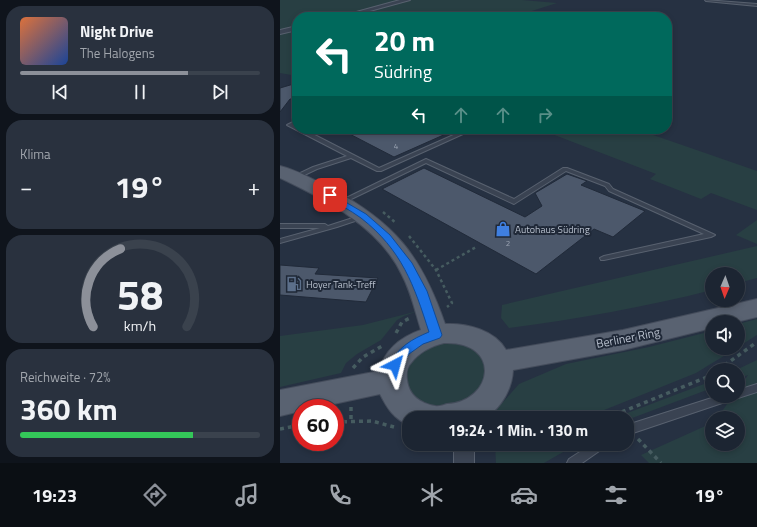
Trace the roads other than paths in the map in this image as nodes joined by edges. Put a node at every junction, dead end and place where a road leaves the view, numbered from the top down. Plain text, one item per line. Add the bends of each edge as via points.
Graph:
1 (407, 0) edge
2 (706, 0) edge
3 (757, 4) edge
4 (360, 12) edge
5 (292, 29) edge
6 (280, 32) edge
7 (308, 134) edge
8 (459, 134) edge
9 (352, 156) junction
10 (287, 174) edge
11 (341, 202) junction
12 (363, 216) junction
13 (280, 226) edge
14 (335, 226) junction
15 (280, 241) edge
16 (604, 258) dead end
17 (757, 308) edge
18 (436, 335) junction
19 (499, 362) junction
20 (391, 380) junction
21 (757, 388) edge
22 (745, 392) edge
23 (280, 403) edge
24 (709, 403) edge
25 (410, 411) edge
26 (470, 411) edge
27 (634, 427) edge
28 (464, 451) edge
29 (590, 451) edge
30 (464, 463) edge
31 (572, 463) edge

1 - 4 street
2 - 3 lane
5 - 6 street
7 - 9 lane
8 - 9 lane via 379,170
9 - 10 lane
10 - 11 main road
11 - 12 main road
11 - 16 lane via 426,161 514,202 565,169 607,185 611,190 711,235
12 - 14 lane
12 - 18 main road via 386,237 409,266 421,291
13 - 14 lane
14 - 15 lane
17 - 19 main road, Berliner Ring via 624,340
18 - 19 main road via 456,333 475,337 490,347
18 - 20 main road via 419,341 404,351 395,365
19 - 26 main road via 500,378 493,394 479,407
20 - 23 main road
20 - 25 main road via 396,398
21 - 22 lane
24 - 27 lane
28 - 30 street
29 - 31 lane

